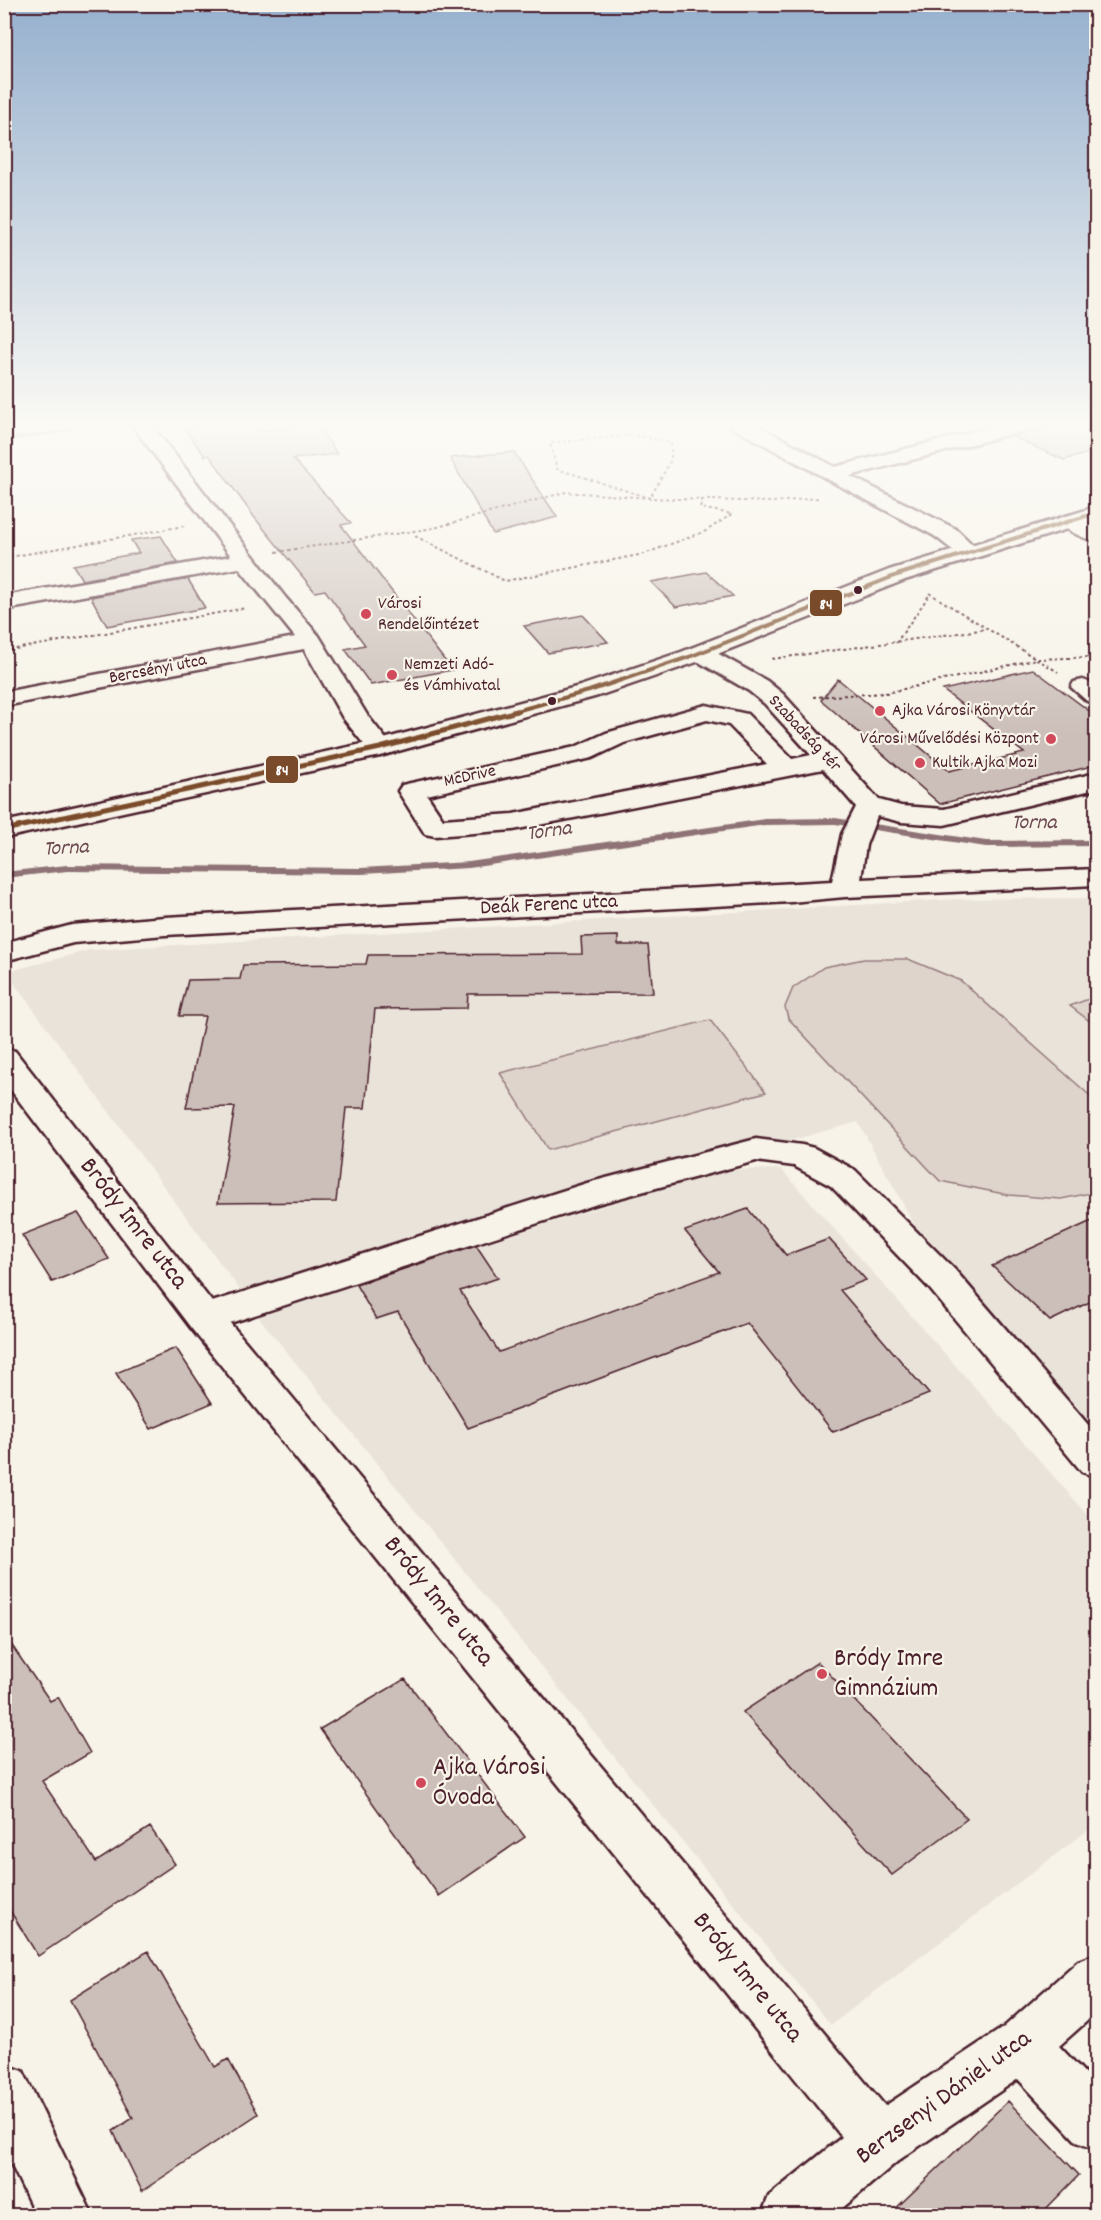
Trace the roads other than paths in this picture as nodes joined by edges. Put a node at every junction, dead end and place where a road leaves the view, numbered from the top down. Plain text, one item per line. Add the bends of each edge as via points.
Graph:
1 (220, 528) edge
2 (935, 528) edge
3 (1048, 528) edge
4 (1082, 528) edge
5 (1096, 535) edge
6 (968, 552) junction
7 (243, 558) junction
8 (4, 603) edge
9 (311, 641) junction
10 (706, 656) junction
11 (4, 699) edge
12 (380, 748) junction
13 (828, 760) junction
14 (786, 768) junction
15 (1096, 781) edge
16 (867, 809) junction
17 (4, 830) edge
18 (1096, 877) edge
19 (844, 888) junction
20 (4, 952) edge
21 (4, 1058) edge
22 (204, 1318) junction
23 (1096, 1461) edge
24 (1096, 1979) edge
25 (1022, 2045) junction
26 (4, 2090) edge
27 (1096, 2123) edge
28 (880, 2140) junction
29 (65, 2216) edge
30 (789, 2216) edge

1 - 7 street
2 - 6 street
3 - 6 street
4 - 5 street
6 - 10 street via 897,575
7 - 8 street
7 - 9 street
9 - 11 street, Bercsényi utca
9 - 12 street via 356,718
10 - 12 street
10 - 13 street, Szabadság tér via 774,699
12 - 17 street
13 - 14 street
13 - 16 street, Szabadság tér
14 - 14 street, McDrive via 738,719 706,712 615,738 583,753 411,791 435,828 513,822
15 - 16 street via 944,817
16 - 19 street via 855,839
18 - 19 street, Deák Ferenc utca
19 - 20 street, Deák Ferenc utca via 165,926 72,934
21 - 22 street, Bródy Imre utca
22 - 23 street via 587,1195 756,1150 802,1156 843,1178 942,1279
22 - 28 street, Bródy Imre utca
24 - 25 street, Berzsenyi Dániel utca
25 - 27 street
25 - 28 street, Berzsenyi Dániel utca
26 - 29 street
28 - 30 street, Berzsenyi Dániel utca

